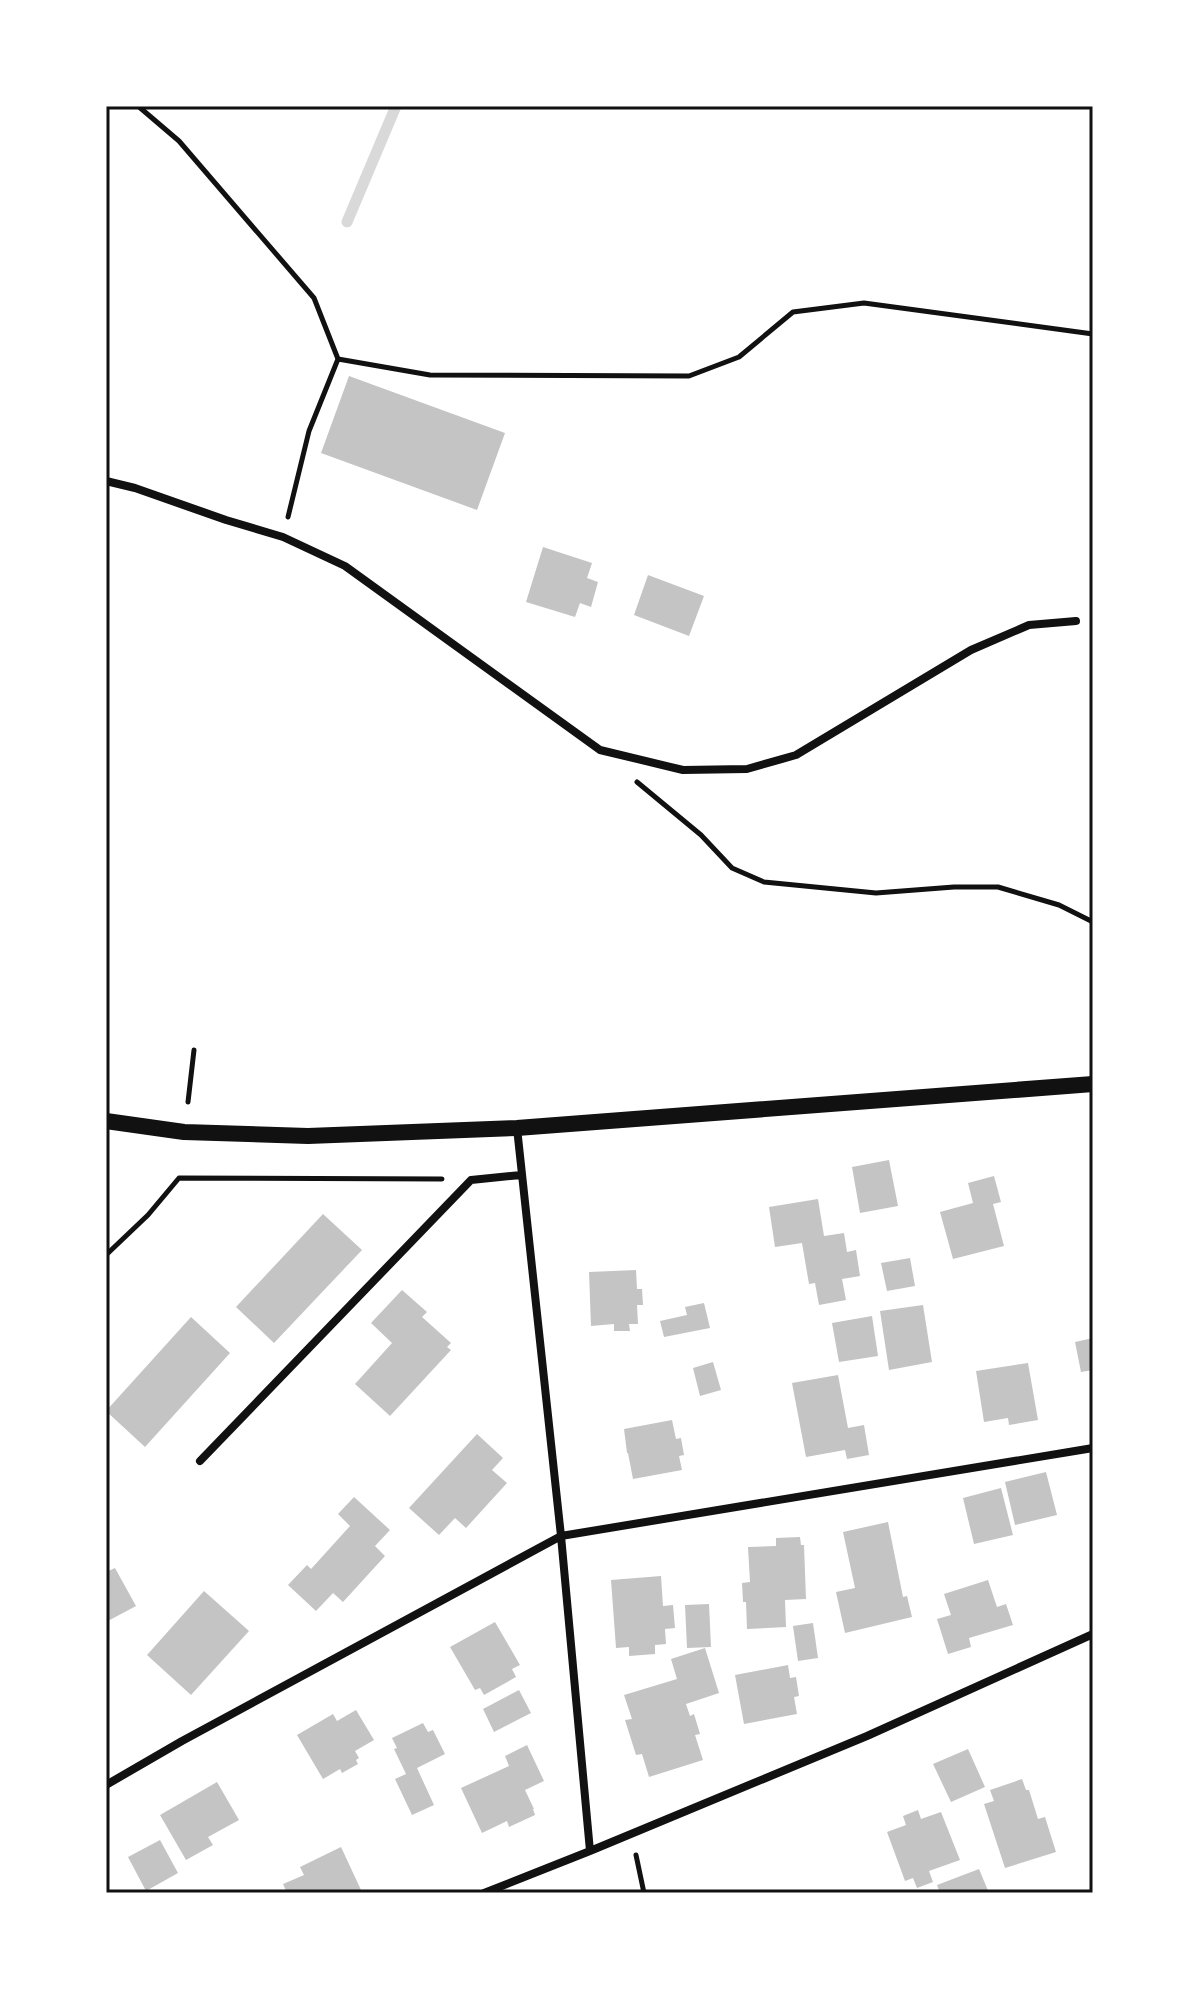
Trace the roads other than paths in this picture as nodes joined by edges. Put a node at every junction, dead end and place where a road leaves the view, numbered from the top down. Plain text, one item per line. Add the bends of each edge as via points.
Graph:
1 (106, 481) edge
2 (1076, 621) dead end
3 (1093, 1084) edge
4 (106, 1121) edge
5 (517, 1128) junction
6 (521, 1175) junction
7 (1093, 1448) edge
8 (200, 1461) dead end
9 (561, 1536) junction
10 (1093, 1634) edge
11 (106, 1785) edge
12 (590, 1851) junction
13 (484, 1893) edge

1 - 2 street via 283,537 345,566 600,750 683,770 747,769 796,755 971,650 1029,625
3 - 5 main road
4 - 5 main road via 184,1132 308,1136
5 - 6 street
6 - 8 street via 471,1180
6 - 9 street
7 - 9 street
9 - 11 street
9 - 12 street
10 - 12 street via 867,1736
12 - 13 street

